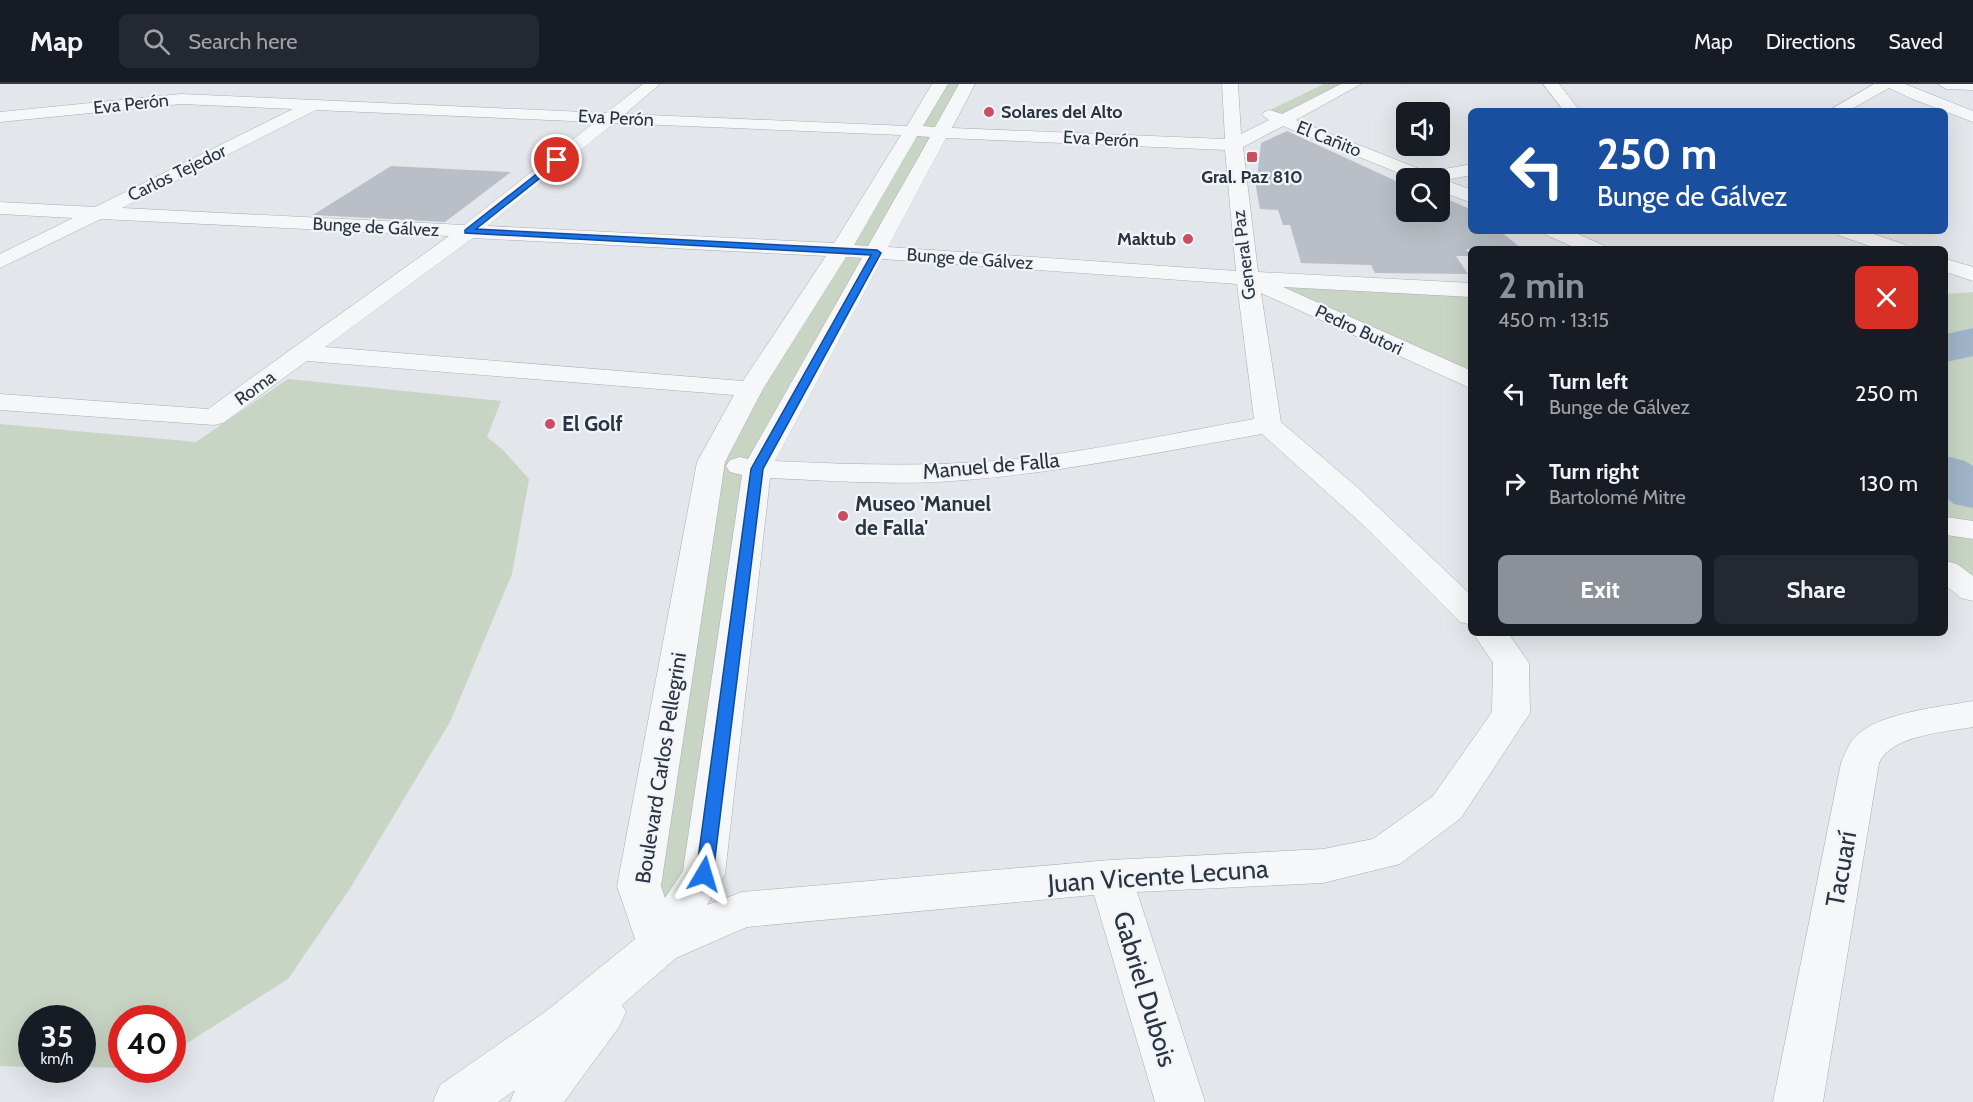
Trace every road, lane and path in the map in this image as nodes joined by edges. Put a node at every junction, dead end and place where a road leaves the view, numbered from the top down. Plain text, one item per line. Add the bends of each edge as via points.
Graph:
1 (652, 84) edge
2 (940, 84) edge
3 (967, 84) edge
4 (1230, 84) edge
5 (1324, 84) edge
6 (1353, 84) edge
7 (1551, 84) edge
8 (1885, 84) edge
9 (1893, 84) edge
10 (1946, 84) edge
11 (1973, 85) edge
12 (345, 89) dead end
13 (1231, 103) junction
14 (316, 104) junction
15 (1570, 108) edge
16 (1841, 108) edge
17 (1264, 113) junction
18 (0, 117) edge
19 (1973, 117) edge
20 (610, 118) junction
21 (1284, 120) junction
22 (912, 130) junction
23 (941, 132) junction
24 (1233, 135) junction
25 (1402, 168) edge
26 (1468, 170) edge
27 (1450, 173) edge
28 (1450, 188) edge
29 (1468, 195) edge
30 (0, 208) edge
31 (96, 213) junction
32 (468, 232) junction
33 (1560, 234) edge
34 (1854, 234) edge
35 (1589, 246) edge
36 (1890, 246) edge
37 (840, 250) junction
38 (877, 253) junction
39 (0, 262) edge
40 (1948, 266) edge
41 (1973, 274) edge
42 (1246, 278) junction
43 (1468, 290) edge
44 (302, 353) junction
45 (1468, 379) edge
46 (750, 389) junction
47 (0, 402) edge
48 (1268, 425) junction
49 (711, 462) junction
50 (757, 469) junction
51 (1948, 526) edge
52 (1973, 530) edge
53 (1948, 572) edge
54 (1973, 591) edge
55 (1468, 611) edge
56 (1492, 636) edge
57 (1973, 714) edge
58 (1110, 877) junction
59 (660, 945) junction
60 (458, 1102) edge
61 (536, 1102) edge
62 (1180, 1102) edge
63 (1798, 1102) edge

1 - 20 street, Roma
2 - 22 street, Boulevard Carlos Pellegrini
3 - 23 street
4 - 13 street, General Paz
5 - 17 street
6 - 21 street
7 - 15 street
8 - 16 street
9 - 19 street
10 - 11 street
12 - 14 street, Carlos Tejedor
13 - 17 street, El Cañito
13 - 24 street, General Paz
14 - 18 street, Eva Perón via 181,99
14 - 20 street, Eva Perón
14 - 31 street, Carlos Tejedor
17 - 21 street, El Cañito
17 - 24 street
20 - 22 street, Eva Perón
20 - 32 street, Roma
21 - 24 street
21 - 25 street, El Cañito
22 - 23 street, Eva Perón
22 - 37 street, Boulevard Carlos Pellegrini
23 - 24 street, Eva Perón
23 - 38 street
24 - 42 street, General Paz
26 - 27 street
28 - 29 street
30 - 31 street, Bunge de Gálvez
31 - 32 street, Bunge de Gálvez
31 - 39 street, Carlos Tejedor
32 - 37 street, Bunge de Gálvez
32 - 44 street, Roma
33 - 35 street
34 - 36 street
37 - 38 street, Bunge de Gálvez
37 - 46 street, Boulevard Carlos Pellegrini
38 - 42 street, Bunge de Gálvez
38 - 50 street
40 - 41 street
42 - 43 street, Bunge de Gálvez
42 - 45 street, Pedro Butori
42 - 48 street, General Paz
44 - 46 street
44 - 47 street, Roma via 214,417
46 - 49 street, Boulevard Carlos Pellegrini
48 - 50 street, Manuel de Falla via 1028,466 963,472 886,474
48 - 55 street via 1315,463
49 - 50 street, Manuel de Falla
49 - 59 street, Boulevard Carlos Pellegrini via 639,886
50 - 59 street via 704,874
51 - 52 street
53 - 54 street
56 - 58 street, Juan Vicente Lecuna via 1511,663 1511,713 1447,807 1384,853 1323,866
57 - 63 street, Tacuarí via 1884,735 1864,753
58 - 59 street, Juan Vicente Lecuna via 742,910
58 - 62 street, Gabriel Dubois
59 - 60 street via 562,1027
59 - 61 street via 568,1053

